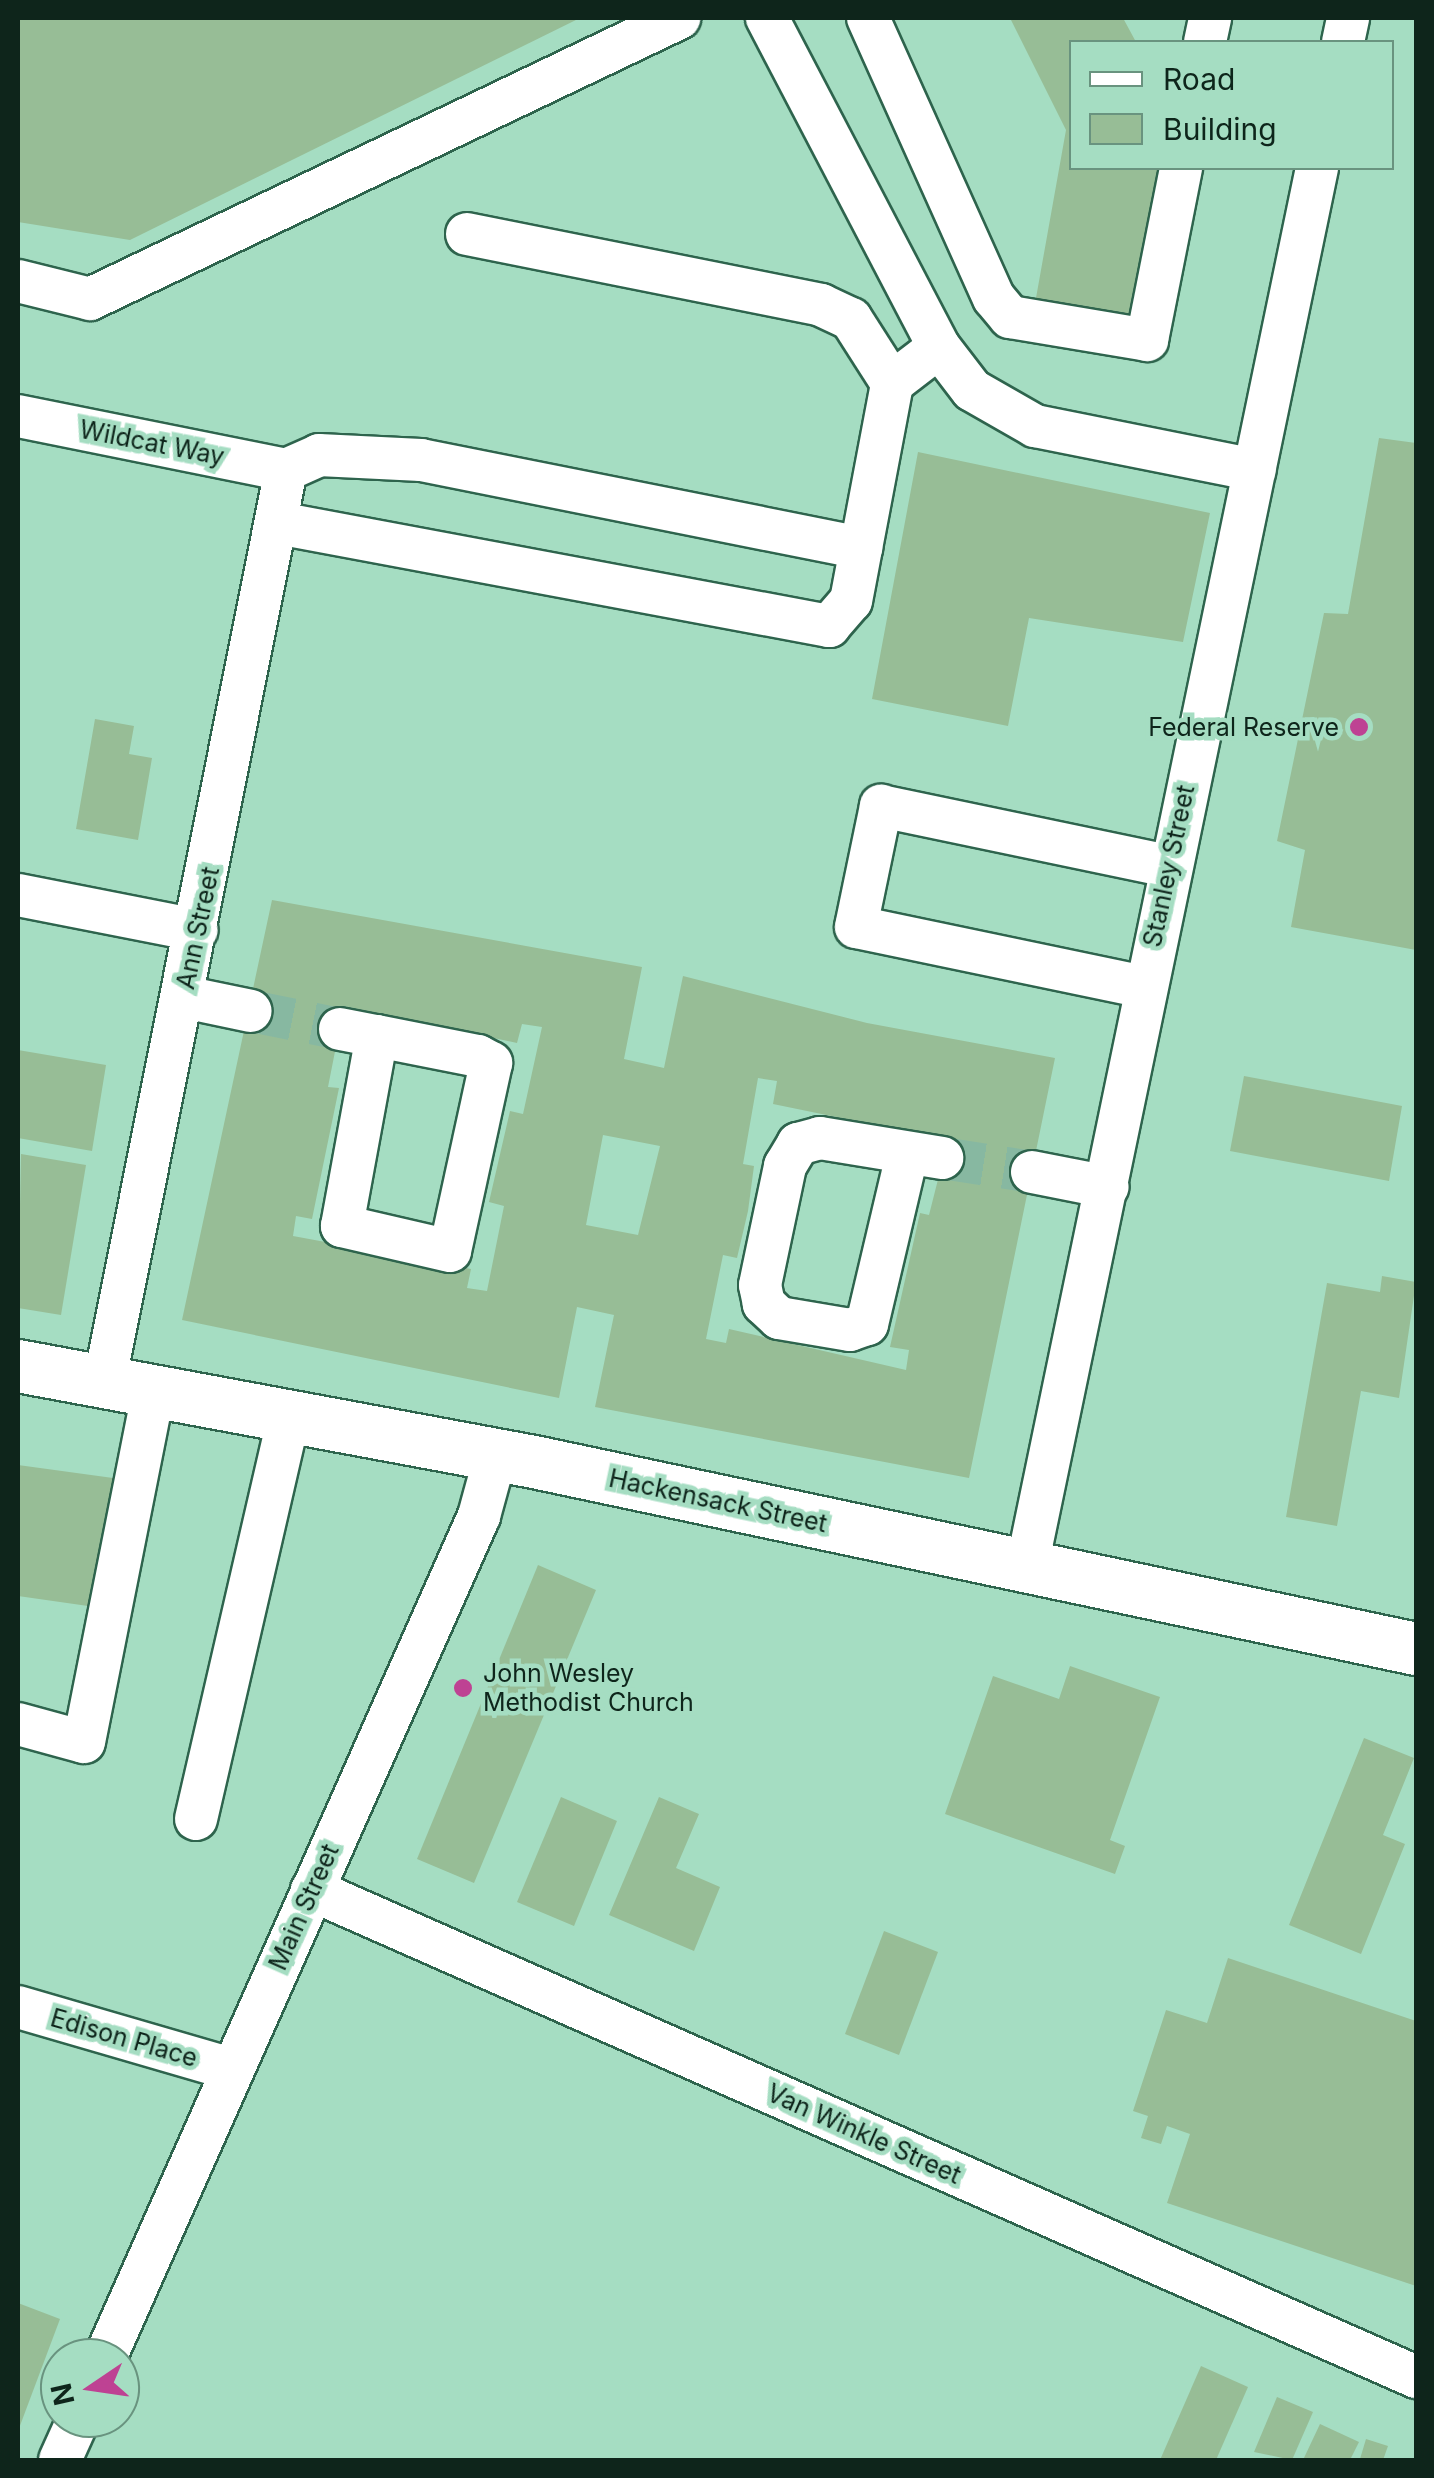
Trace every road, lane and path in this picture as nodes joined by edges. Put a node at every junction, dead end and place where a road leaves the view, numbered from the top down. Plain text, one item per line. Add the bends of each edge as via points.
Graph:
1 (679, 18) edge
2 (767, 18) edge
3 (868, 18) edge
4 (1181, 170) edge
5 (1317, 170) edge
6 (467, 234) dead end
7 (18, 281) edge
8 (904, 282) junction
9 (851, 319) junction
10 (939, 347) junction
11 (892, 383) junction
12 (18, 416) edge
13 (286, 470) junction
14 (1255, 470) junction
15 (278, 523) junction
16 (861, 548) junction
17 (1168, 866) junction
18 (18, 895) edge
19 (197, 930) junction
20 (1144, 987) junction
21 (184, 997) junction
22 (251, 1011) tunnel mouth
23 (358, 1032) joint
24 (925, 1156) joint
25 (1032, 1172) tunnel mouth
26 (1108, 1187) junction
27 (18, 1366) edge
28 (128, 1388) junction
29 (289, 1415) junction
30 (496, 1454) junction
31 (1028, 1566) junction
32 (1416, 1649) edge
33 (18, 1724) edge
34 (196, 1818) dead end
35 (312, 1890) junction
36 (18, 2007) edge
37 (231, 2069) junction
38 (114, 2338) edge
39 (1416, 2377) edge

1 - 7 street via 90,299
2 - 8 street
3 - 4 street via 1010,317 1147,340
5 - 14 street, Stanley Street
6 - 9 street via 790,297
8 - 9 street
8 - 10 street
9 - 11 street
10 - 11 street
10 - 14 street via 972,390 1036,426
11 - 16 street
12 - 13 street, Wildcat Way
13 - 15 street, Ann Street
13 - 16 street via 319,455 421,460
14 - 17 street, Stanley Street
15 - 16 street via 810,626 843,618
15 - 19 street, Ann Street
17 - 20 street, Stanley Street
17 - 20 street via 881,806 856,927
18 - 19 street
19 - 21 street, Ann Street
20 - 26 street, Stanley Street
21 - 22 street
21 - 28 street, Ann Street
23 - 23 street via 491,1063 450,1251 342,1226
24 - 24 street via 820,1138 798,1144 785,1166 760,1286 764,1304 779,1318 850,1330 868,1324
25 - 26 street
26 - 31 street, Stanley Street
27 - 28 main road, Hackensack Street
28 - 29 main road, Hackensack Street
28 - 33 street, Ann Street via 84,1742
29 - 30 main road, Hackensack Street
29 - 34 street
30 - 31 main road, Hackensack Street
30 - 35 street, Main Street via 479,1516
31 - 32 main road, Hackensack Street
35 - 37 street, Main Street
35 - 39 street, Van Winkle Street
36 - 37 street, Edison Place
37 - 38 street, Main Street

